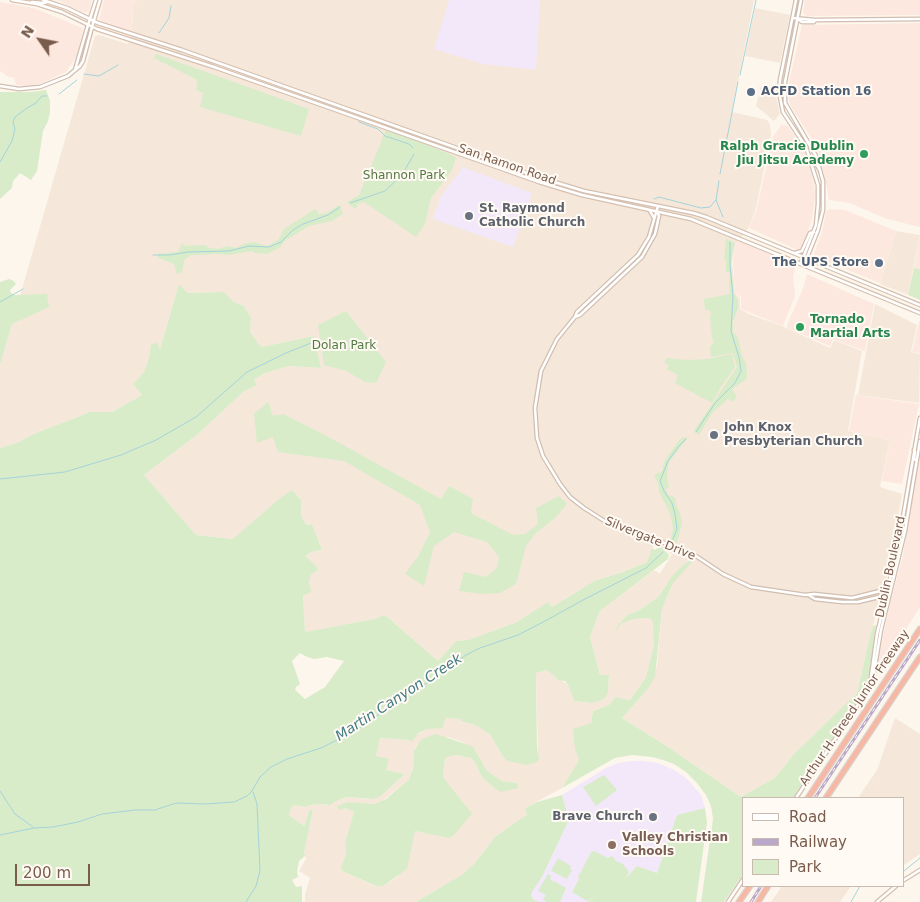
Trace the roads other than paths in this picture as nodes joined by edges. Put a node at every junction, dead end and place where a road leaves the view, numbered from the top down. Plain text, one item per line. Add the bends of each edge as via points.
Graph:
1 (12, 0) edge
2 (44, 0) edge
3 (96, 0) edge
4 (100, 0) edge
5 (796, 0) edge
6 (801, 0) edge
7 (48, 1) junction
8 (30, 3) junction
9 (793, 18) junction
10 (798, 19) junction
11 (920, 19) edge
12 (90, 20) junction
13 (94, 22) junction
14 (88, 25) junction
15 (92, 27) junction
16 (74, 70) junction
17 (0, 86) edge
18 (812, 161) junction
19 (821, 173) junction
20 (658, 206) junction
21 (649, 210) junction
22 (657, 211) junction
23 (654, 218) junction
24 (814, 232) junction
25 (795, 253) junction
26 (805, 258) junction
27 (803, 264) junction
28 (920, 306) edge
29 (920, 313) edge
30 (575, 317) junction
31 (920, 418) edge
32 (920, 441) edge
33 (914, 450) junction
34 (916, 460) junction
35 (889, 592) junction
36 (920, 629) edge
37 (920, 657) edge
38 (797, 797) edge
39 (809, 797) edge
40 (827, 797) edge
41 (920, 870) edge
42 (905, 879) edge
43 (742, 881) edge
44 (749, 887) edge
45 (767, 887) edge
46 (895, 887) edge
47 (728, 902) edge
48 (739, 902) edge
49 (758, 902) edge
50 (876, 902) edge

1 - 8 street
2 - 7 street, San Ramon Road
3 - 12 street
4 - 13 street
5 - 9 street
6 - 10 street
7 - 8 street
7 - 12 street, San Ramon Road
8 - 14 street, San Ramon Road via 62,12
9 - 10 street
9 - 18 street via 779,92 783,112
10 - 11 street via 802,22
10 - 19 street via 785,82 785,103 813,149
12 - 13 street, San Ramon Road
12 - 14 street
13 - 15 street
13 - 20 street, San Ramon Road via 182,50 541,178 584,191
14 - 15 street, San Ramon Road
14 - 16 street
15 - 16 street via 83,61
15 - 21 street, San Ramon Road via 539,182
16 - 17 street via 61,80 40,87 19,89
18 - 19 street
18 - 24 street via 818,191
19 - 26 street via 823,210
20 - 22 street, Silvergate Drive
20 - 25 street, San Ramon Road via 706,217
21 - 22 street, San Ramon Road
21 - 23 street
22 - 23 street, Silvergate Drive
22 - 27 street, San Ramon Road via 697,221
22 - 30 street, Silvergate Drive via 655,234 642,257
23 - 30 street, Silvergate Drive via 649,237 638,255
24 - 25 street via 810,233 802,251
24 - 26 street
25 - 26 street, San Ramon Road
26 - 27 street
26 - 28 street, San Ramon Road
27 - 29 street, San Ramon Road
30 - 35 street, Silvergate Drive via 548,354 541,371 535,408 537,438 543,456 570,497 606,522 693,554 736,582 766,590 852,598 884,590
31 - 33 street, Dublin Boulevard
32 - 34 street, Dublin Boulevard
33 - 34 street, Dublin Boulevard
33 - 35 street, Dublin Boulevard
34 - 35 street, Dublin Boulevard via 905,532
35 - 38 street, Dublin Boulevard via 870,685
36 - 39 highway, Arthur H. Breed Junior Freeway
37 - 40 highway, Arthur H. Breed Junior Freeway
41 - 42 street
43 - 47 street
44 - 48 highway
45 - 49 highway
46 - 50 street

